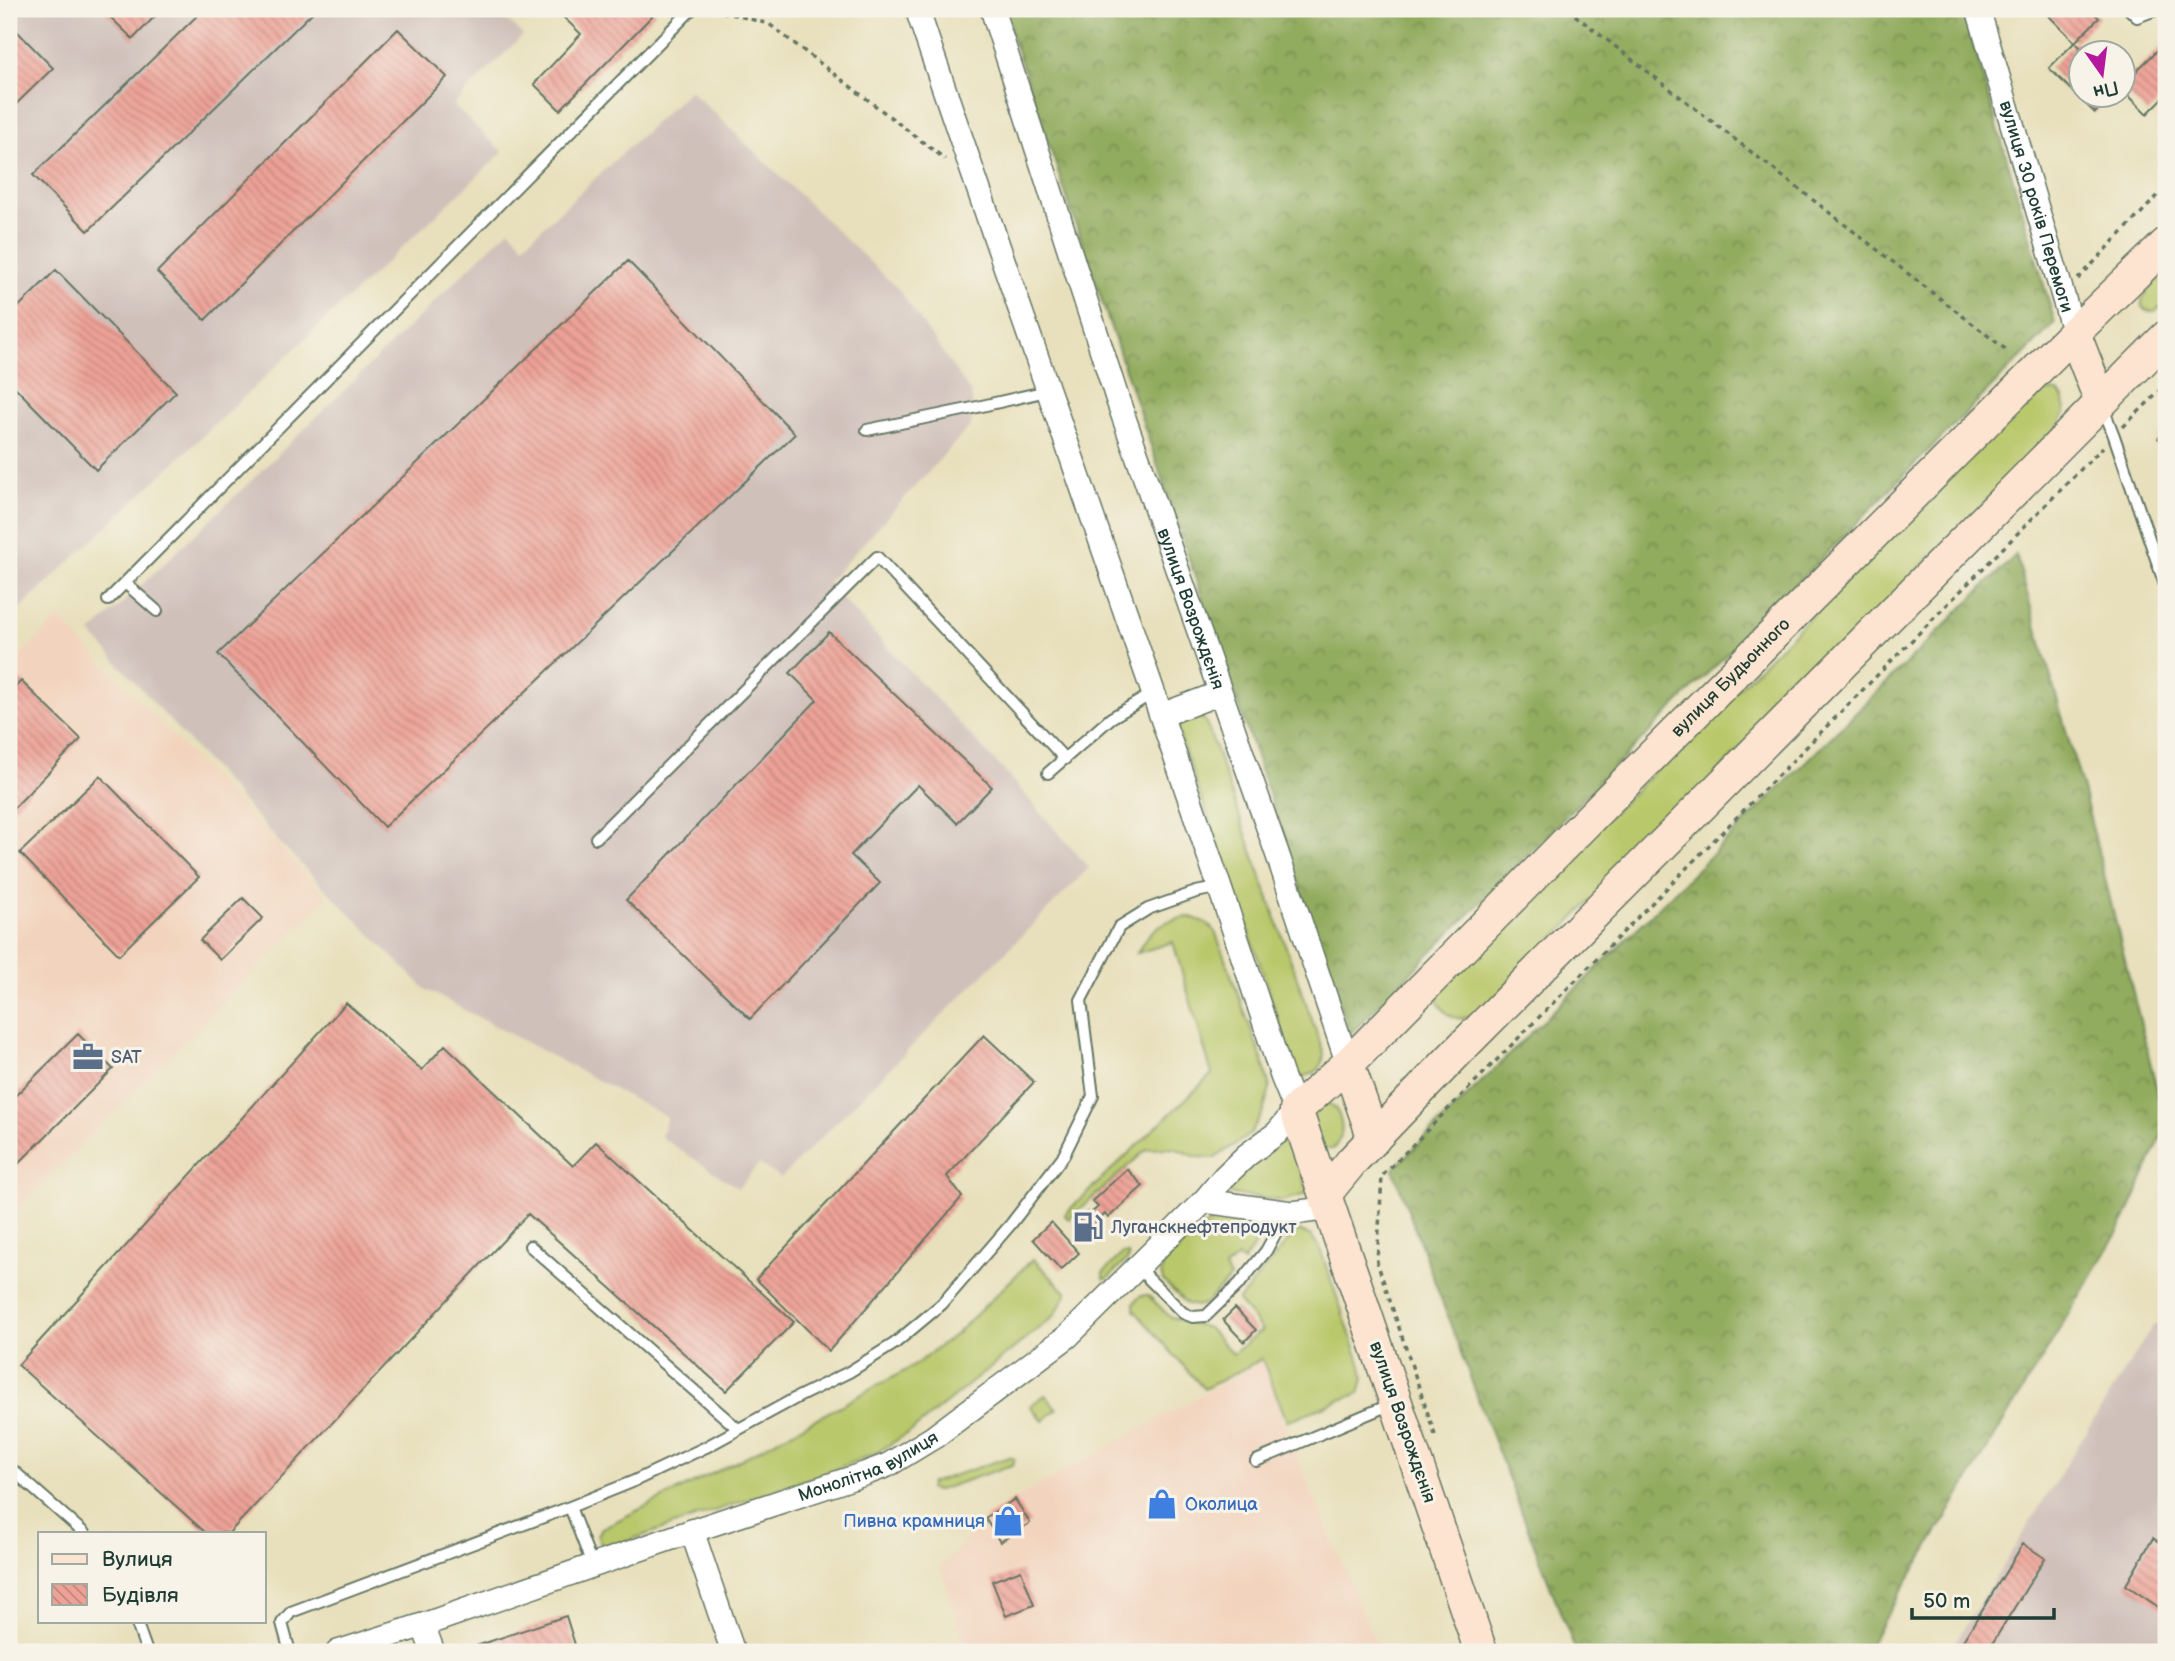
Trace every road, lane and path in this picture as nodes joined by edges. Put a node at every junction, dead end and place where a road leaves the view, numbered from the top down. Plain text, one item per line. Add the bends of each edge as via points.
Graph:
1 (692, 9) edge
2 (712, 9) edge
3 (917, 9) edge
4 (992, 9) edge
5 (1567, 9) edge
6 (1978, 9) edge
7 (2129, 9) edge
8 (2158, 9) edge
9 (975, 182) junction
10 (2166, 187) edge
11 (2166, 244) edge
12 (2063, 295) junction
13 (2074, 333) junction
14 (2166, 337) edge
15 (2009, 352) dead end
16 (2166, 385) edge
17 (1047, 391) junction
18 (2101, 402) junction
19 (867, 429) dead end
20 (2114, 436) junction
21 (125, 583) junction
22 (2166, 588) edge
23 (108, 600) dead end
24 (158, 611) dead end
25 (1154, 692) junction
26 (1220, 694) junction
27 (1162, 715) junction
28 (1065, 759) junction
29 (1048, 774) dead end
30 (596, 838) dead end
31 (1221, 887) junction
32 (1348, 1064) junction
33 (1296, 1111) junction
34 (1374, 1139) junction
35 (1328, 1199) junction
36 (1203, 1201) junction
37 (1282, 1213) junction
38 (530, 1246) dead end
39 (1137, 1267) junction
40 (1397, 1402) junction
41 (738, 1429) junction
42 (1439, 1444) dead end
43 (1256, 1461) dead end
44 (9, 1467) edge
45 (570, 1507) junction
46 (692, 1531) junction
47 (83, 1532) edge
48 (593, 1567) junction
49 (136, 1622) edge
50 (424, 1625) junction
51 (1477, 1649) edge
52 (147, 1652) edge
53 (290, 1652) edge
54 (338, 1652) edge
55 (433, 1652) edge
56 (733, 1652) edge

1 - 21 lane
2 - 9 path via 769,24
3 - 9 street, вулиця Возрождєнія
4 - 26 street, вулиця Возрождєнія via 1118,401
5 - 15 path
6 - 12 street, вулиця 30 років Перемоги
7 - 8 lane via 2137,17
9 - 17 street, вулиця Возрождєнія
10 - 12 path
11 - 13 main road, вулиця Будьонного
12 - 13 street, вулиця 30 років Перемоги
13 - 18 main road, вулиця 30 років Перемоги
13 - 32 main road, вулиця Будьонного
14 - 18 main road
16 - 20 path
17 - 19 lane
17 - 25 street, вулиця Возрождєнія
18 - 20 lane
18 - 34 main road
20 - 22 lane
20 - 42 path via 1382,1176 1377,1262
21 - 23 lane
21 - 24 lane
25 - 27 street, вулиця Возрождєнія
25 - 28 lane via 1111,718
26 - 27 street
26 - 32 street, вулиця Возрождєнія
27 - 31 street, вулиця Возрождєнія
28 - 29 lane
28 - 30 lane via 877,557
31 - 33 street, вулиця Возрождєнія
31 - 41 lane via 1148,909 1119,927 1081,1000 1093,1096 1064,1155 942,1304 894,1344 849,1372
32 - 33 main road, вулиця Будьонного
32 - 34 main road, вулиця Возрождєнія
33 - 35 main road, вулиця Возрождєнія
33 - 36 street, Монолітна вулиця
34 - 35 main road
35 - 37 street via 1305,1212
35 - 40 main road, вулиця Возрождєнія
36 - 37 street
36 - 39 street, Монолітна вулиця
37 - 39 lane via 1266,1251 1206,1316 1183,1313
38 - 41 lane
39 - 46 street, Монолітна вулиця via 1068,1336 909,1453 864,1474
40 - 43 lane
40 - 51 main road, вулиця Возрождєнія
41 - 45 lane
44 - 47 lane
45 - 48 lane
45 - 53 lane via 291,1612 282,1623
46 - 48 street, Монолітна вулиця
46 - 56 street
48 - 50 street, Монолітна вулиця
49 - 52 lane
50 - 54 street, Монолітна вулиця
50 - 55 street

